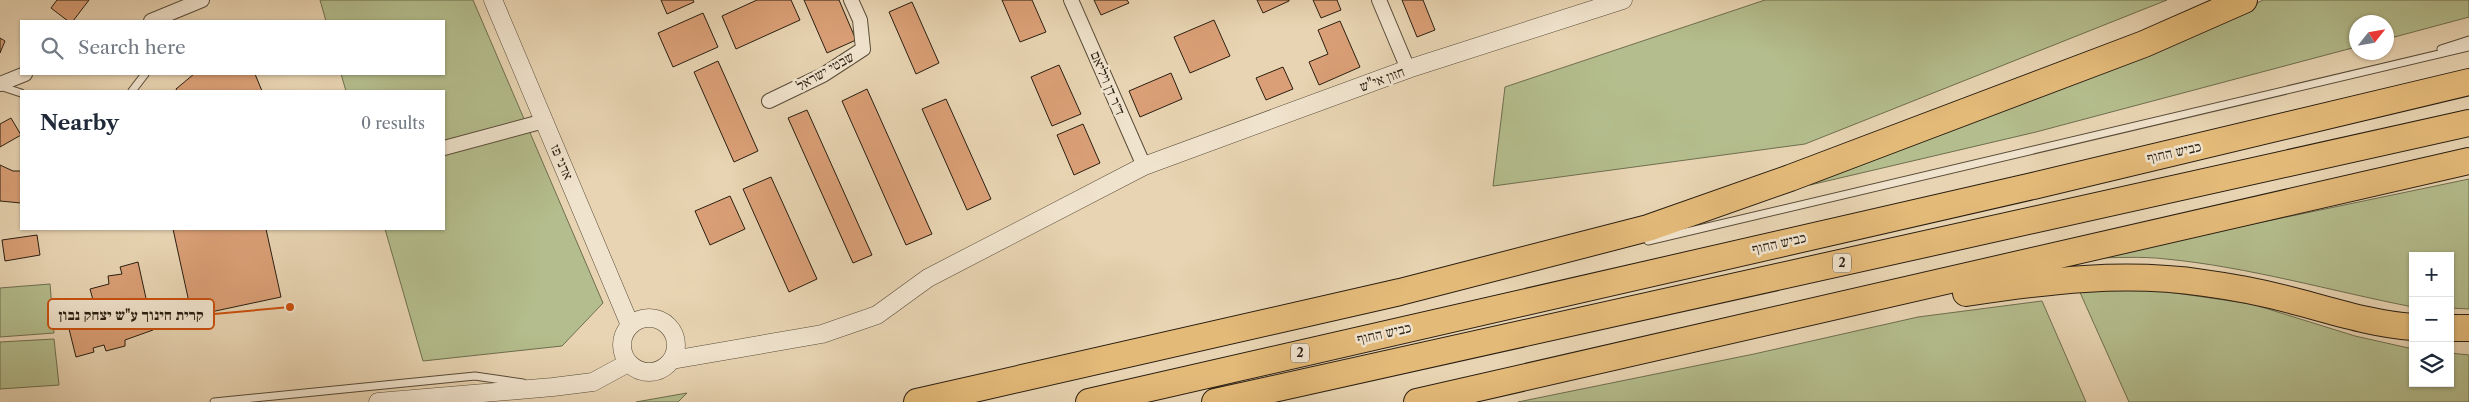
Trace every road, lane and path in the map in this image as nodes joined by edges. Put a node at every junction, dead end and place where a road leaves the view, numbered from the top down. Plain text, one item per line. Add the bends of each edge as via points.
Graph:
1 (202, 0) edge
2 (493, 0) edge
3 (851, 0) edge
4 (1072, 0) edge
5 (1378, 0) edge
6 (1624, 0) edge
7 (2244, 0) edge
8 (153, 20) edge
9 (2469, 40) edge
10 (2469, 47) edge
11 (1408, 69) junction
12 (2374, 69) junction
13 (23, 75) edge
14 (144, 75) edge
15 (2469, 82) edge
16 (0, 85) edge
17 (133, 90) edge
18 (20, 93) edge
19 (769, 101) dead end
20 (544, 121) junction
21 (2469, 123) edge
22 (445, 148) edge
23 (2469, 161) edge
24 (1144, 166) junction
25 (1641, 242) dead end
26 (1564, 258) dead end
27 (1400, 292) junction
28 (1779, 320) junction
29 (630, 325) junction
30 (2409, 326) edge
31 (2454, 328) edge
32 (2469, 328) edge
33 (672, 360) junction
34 (628, 364) junction
35 (553, 388) junction
36 (214, 402) edge
37 (378, 402) edge
38 (917, 402) edge
39 (1089, 402) edge
40 (1215, 402) edge
41 (1417, 402) edge

1 - 8 street
2 - 20 street, אדני פז
3 - 19 street, שבטי ישראל via 860,20 863,49 823,75
4 - 24 street, ד״ר דן ויליאם
5 - 11 street
6 - 11 street, חזון אי"ש
7 - 27 highway via 2144,44 1706,208 1648,228
9 - 12 lane
10 - 12 lane
11 - 24 street, חזון אי"ש
12 - 25 lane
13 - 16 street
14 - 17 lane
15 - 39 highway, כביש החוף / 2 via 2033,186
16 - 18 lane
20 - 22 street
20 - 29 street, אדני פז
21 - 40 highway, 2
23 - 28 highway
24 - 33 street, חזון אי"ש via 928,278 876,315 822,334
26 - 27 lane
27 - 38 highway
28 - 30 highway via 2033,283 2125,277 2204,283 2291,300 2365,320
28 - 41 highway
29 - 33 street via 648,318 666,324 676,340
29 - 34 street via 621,342
31 - 32 highway
33 - 34 street via 657,372 644,372
34 - 35 street via 594,382
35 - 36 lane via 475,376
35 - 37 street

